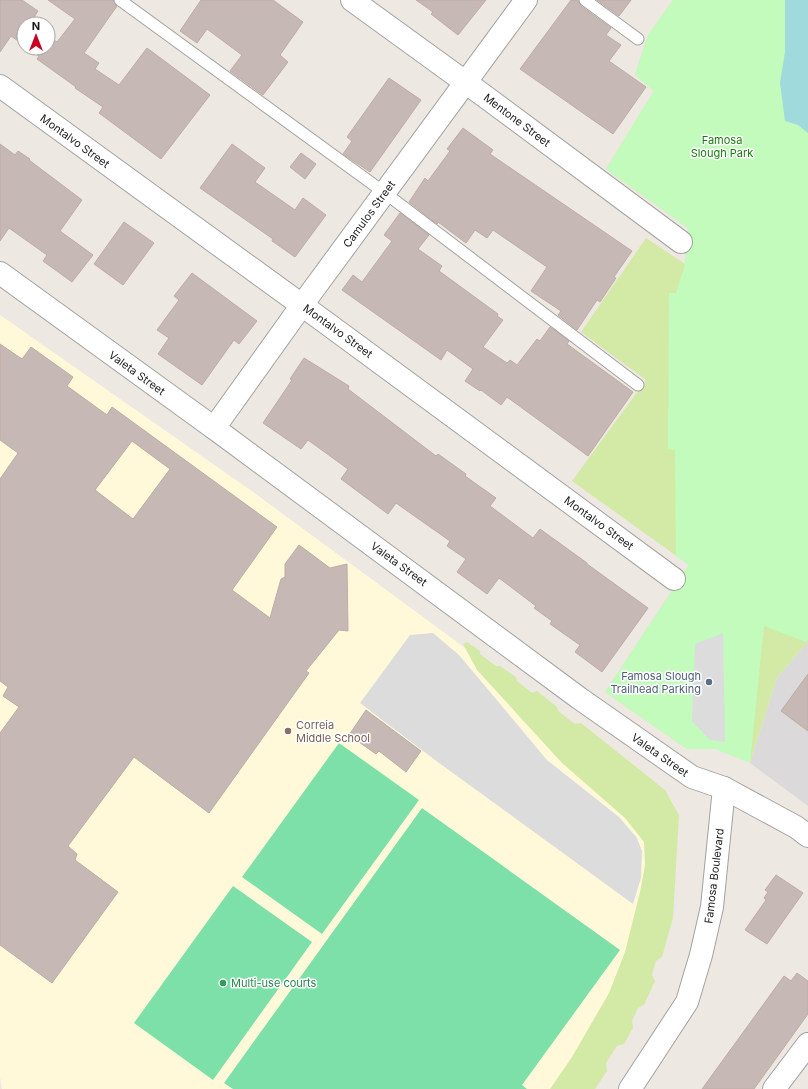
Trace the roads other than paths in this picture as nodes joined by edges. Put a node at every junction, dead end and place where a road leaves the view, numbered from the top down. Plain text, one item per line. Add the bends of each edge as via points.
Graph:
1 (120, 0) edge
2 (352, 0) edge
3 (526, 0) edge
4 (585, 0) edge
5 (638, 39) dead end
6 (465, 82) junction
7 (0, 86) edge
8 (385, 193) junction
9 (681, 242) dead end
10 (0, 274) edge
11 (302, 305) junction
12 (638, 385) dead end
13 (214, 428) junction
14 (674, 579) dead end
15 (724, 788) junction
16 (808, 836) edge
17 (808, 1044) edge
18 (630, 1089) edge
19 (774, 1089) edge

1 - 8 lane
2 - 6 street, Mentone Street
3 - 6 street, Camulos Street
4 - 5 lane
6 - 8 street, Camulos Street
6 - 9 street, Mentone Street
7 - 11 street, Montalvo Street
8 - 11 street, Camulos Street
8 - 12 lane
10 - 13 street, Valeta Street
11 - 13 street, Camulos Street
11 - 14 street, Montalvo Street
13 - 15 street, Valeta Street via 579,698 692,777
15 - 16 street, Valeta Street
15 - 18 street, Famosa Boulevard via 712,907 687,1002
17 - 19 street

